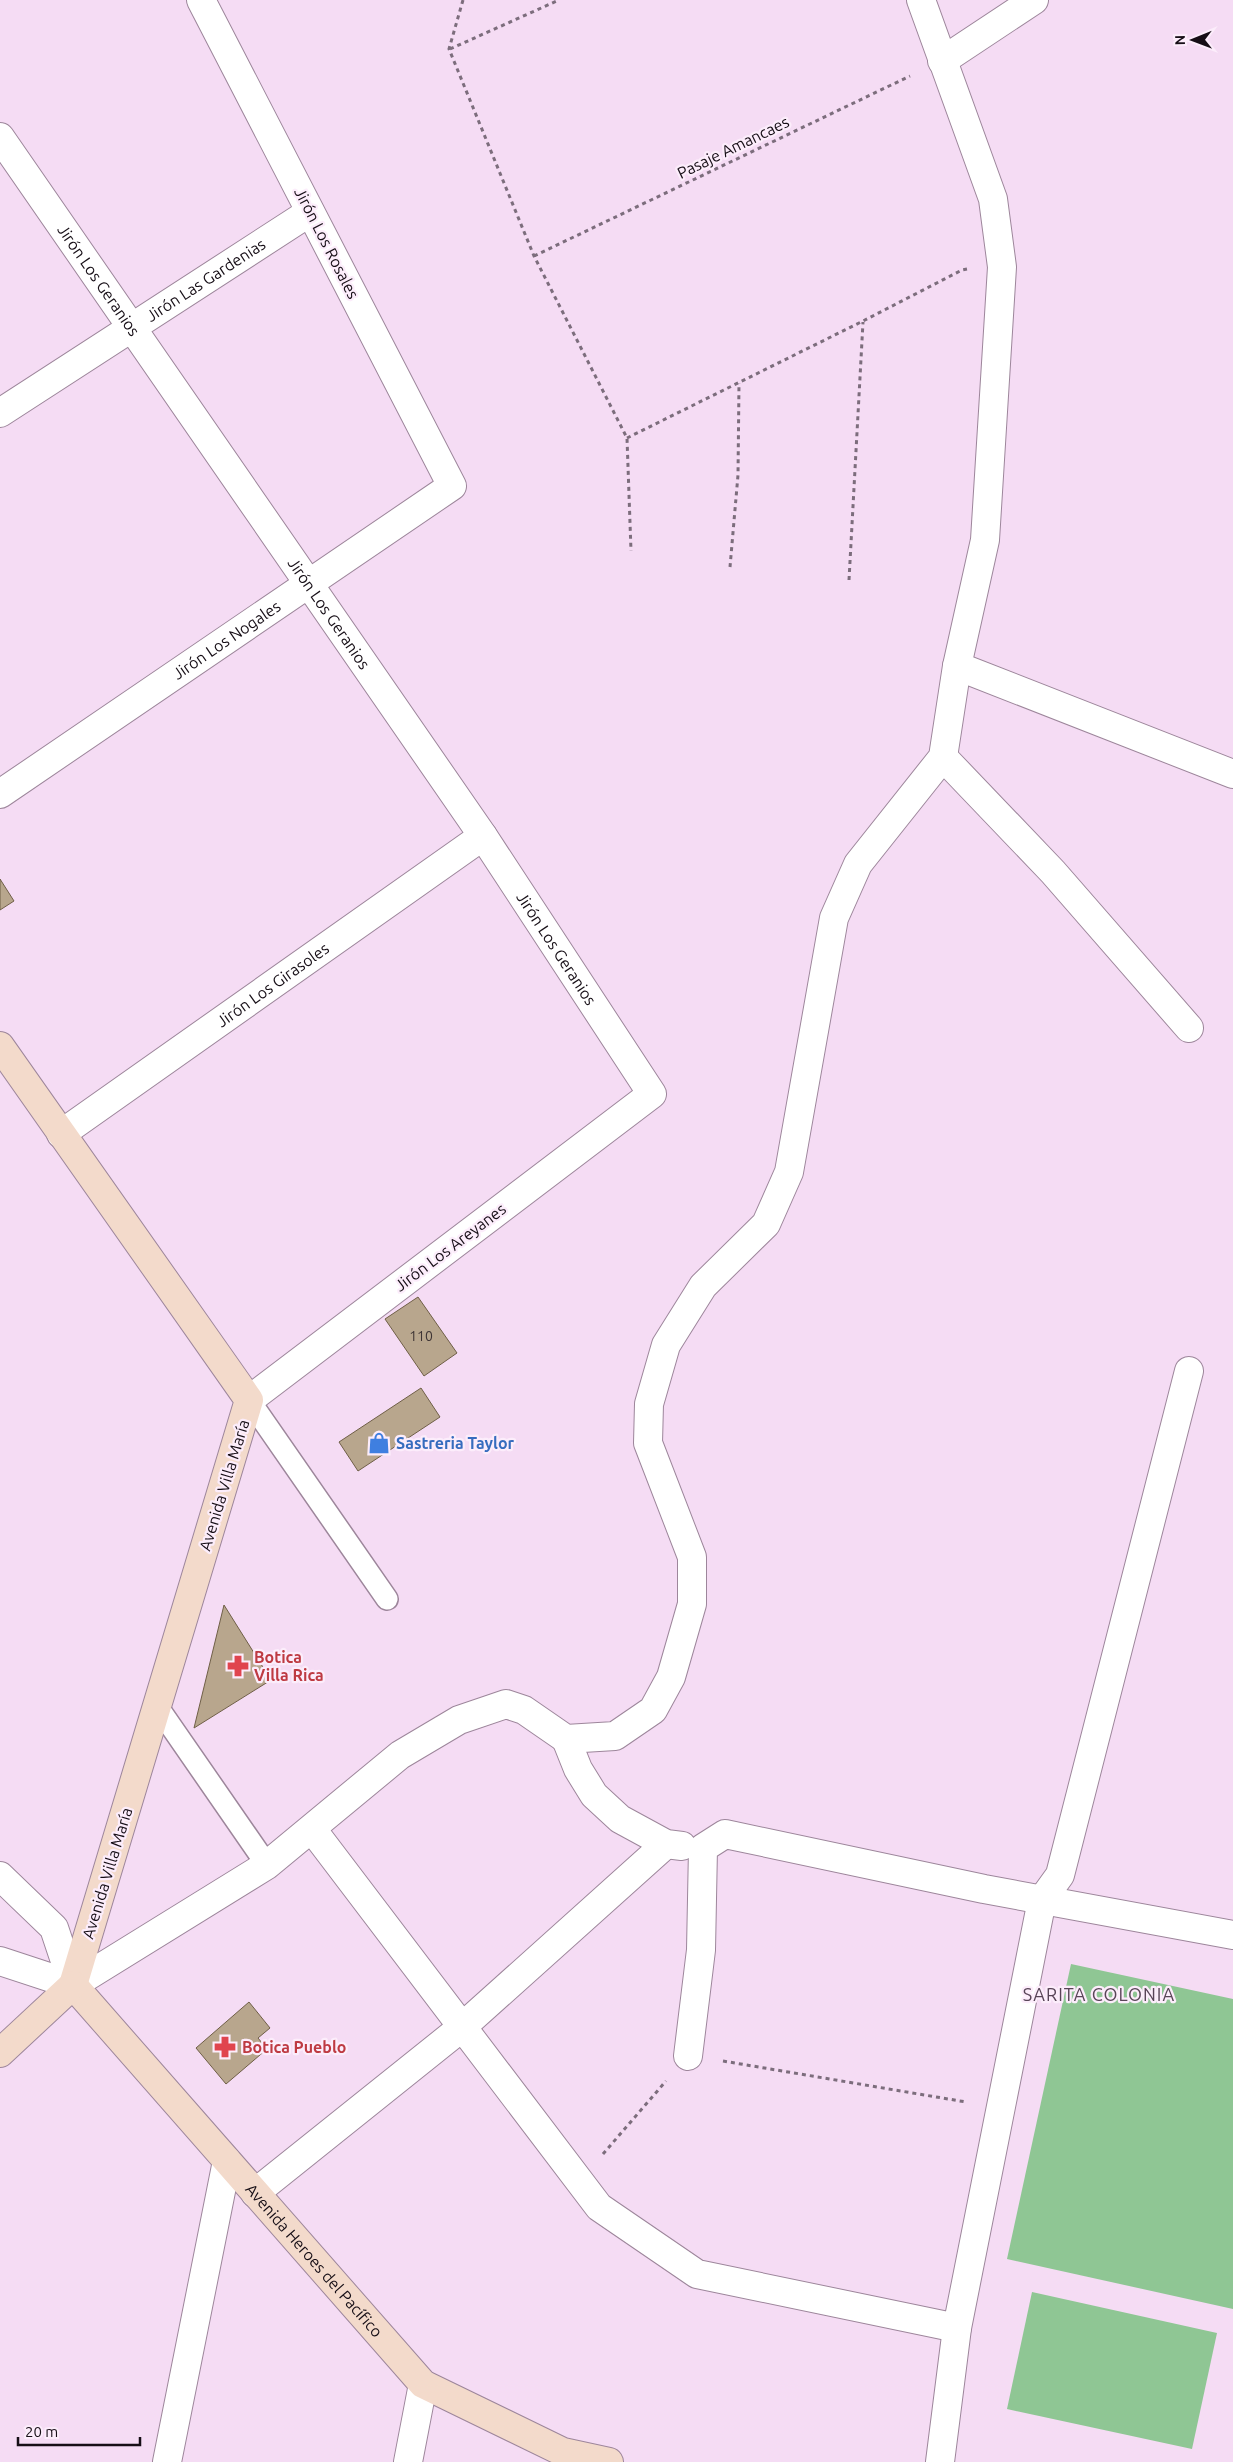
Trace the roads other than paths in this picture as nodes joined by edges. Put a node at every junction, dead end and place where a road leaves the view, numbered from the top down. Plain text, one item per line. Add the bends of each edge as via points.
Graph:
1 (201, 0) edge
2 (920, 0) edge
3 (1034, 0) edge
4 (942, 61) junction
5 (0, 137) edge
6 (310, 212) junction
7 (130, 327) junction
8 (0, 413) edge
9 (452, 486) joint
10 (309, 585) junction
11 (957, 666) junction
12 (943, 757) junction
13 (1233, 774) edge
14 (0, 794) edge
15 (483, 836) junction
16 (1189, 1028) dead end
17 (0, 1046) edge
18 (652, 1094) joint
19 (61, 1134) junction
20 (1190, 1371) dead end
21 (249, 1400) junction
22 (387, 1599) dead end
23 (157, 1706) junction
24 (566, 1739) junction
25 (312, 1829) junction
26 (666, 1844) junction
27 (704, 1848) junction
28 (267, 1865) junction
29 (0, 1876) edge
30 (1042, 1900) junction
31 (1233, 1934) edge
32 (0, 1961) edge
33 (73, 1985) junction
34 (461, 2028) junction
35 (0, 2054) edge
36 (688, 2056) road end
37 (228, 2161) junction
38 (255, 2193) junction
39 (957, 2328) junction
40 (423, 2384) junction
41 (167, 2462) edge
42 (408, 2462) edge
43 (609, 2462) edge
44 (940, 2462) edge

1 - 6 street, Jirón Los Rosales
2 - 4 street
3 - 4 street
4 - 11 street via 992,199 1002,267 985,540
5 - 7 street, Jirón Los Geranios
6 - 7 street, Jirón Las Gardenias
6 - 9 street, Jirón Los Rosales
7 - 8 street, Jirón Las Gardenias
7 - 10 street, Jirón Los Geranios
9 - 10 street, Jirón Los Nogales
10 - 14 street, Jirón Los Nogales
10 - 15 street, Jirón Los Geranios
11 - 12 street
11 - 13 street
12 - 16 street via 1053,872
12 - 24 street via 858,864 834,918 789,1172 766,1224 703,1286 666,1345 649,1404 648,1443 692,1557 692,1604 671,1677 653,1710 615,1736
15 - 18 street, Jirón Los Geranios
15 - 19 street, Jirón Los Girasoles
17 - 19 street, Avenida Villa María
18 - 21 street, Jirón Los Areyanes
19 - 21 street, Avenida Villa María
20 - 30 street via 1060,1875
21 - 22 lane
21 - 23 street, Avenida Villa María
23 - 28 lane
23 - 33 street, Avenida Villa María
24 - 25 street via 524,1710 506,1704 459,1720 400,1755
24 - 26 street via 578,1769 594,1795 620,1819
25 - 28 street
25 - 34 street
26 - 27 street
26 - 34 street
27 - 30 street via 725,1834
27 - 36 street via 700,1950
28 - 33 street
29 - 33 street via 54,1928
30 - 31 street
30 - 39 street
32 - 33 street
33 - 35 street
33 - 37 street, Avenida Heroes del Pacífico
34 - 38 street
34 - 39 street via 599,2208 697,2274
37 - 38 street, Avenida Heroes del Pacífico
37 - 41 street
38 - 40 street, Avenida Heroes del Pacífico
39 - 44 street
40 - 42 street
40 - 43 street, Avenida Heroes del Pacífico via 562,2452

